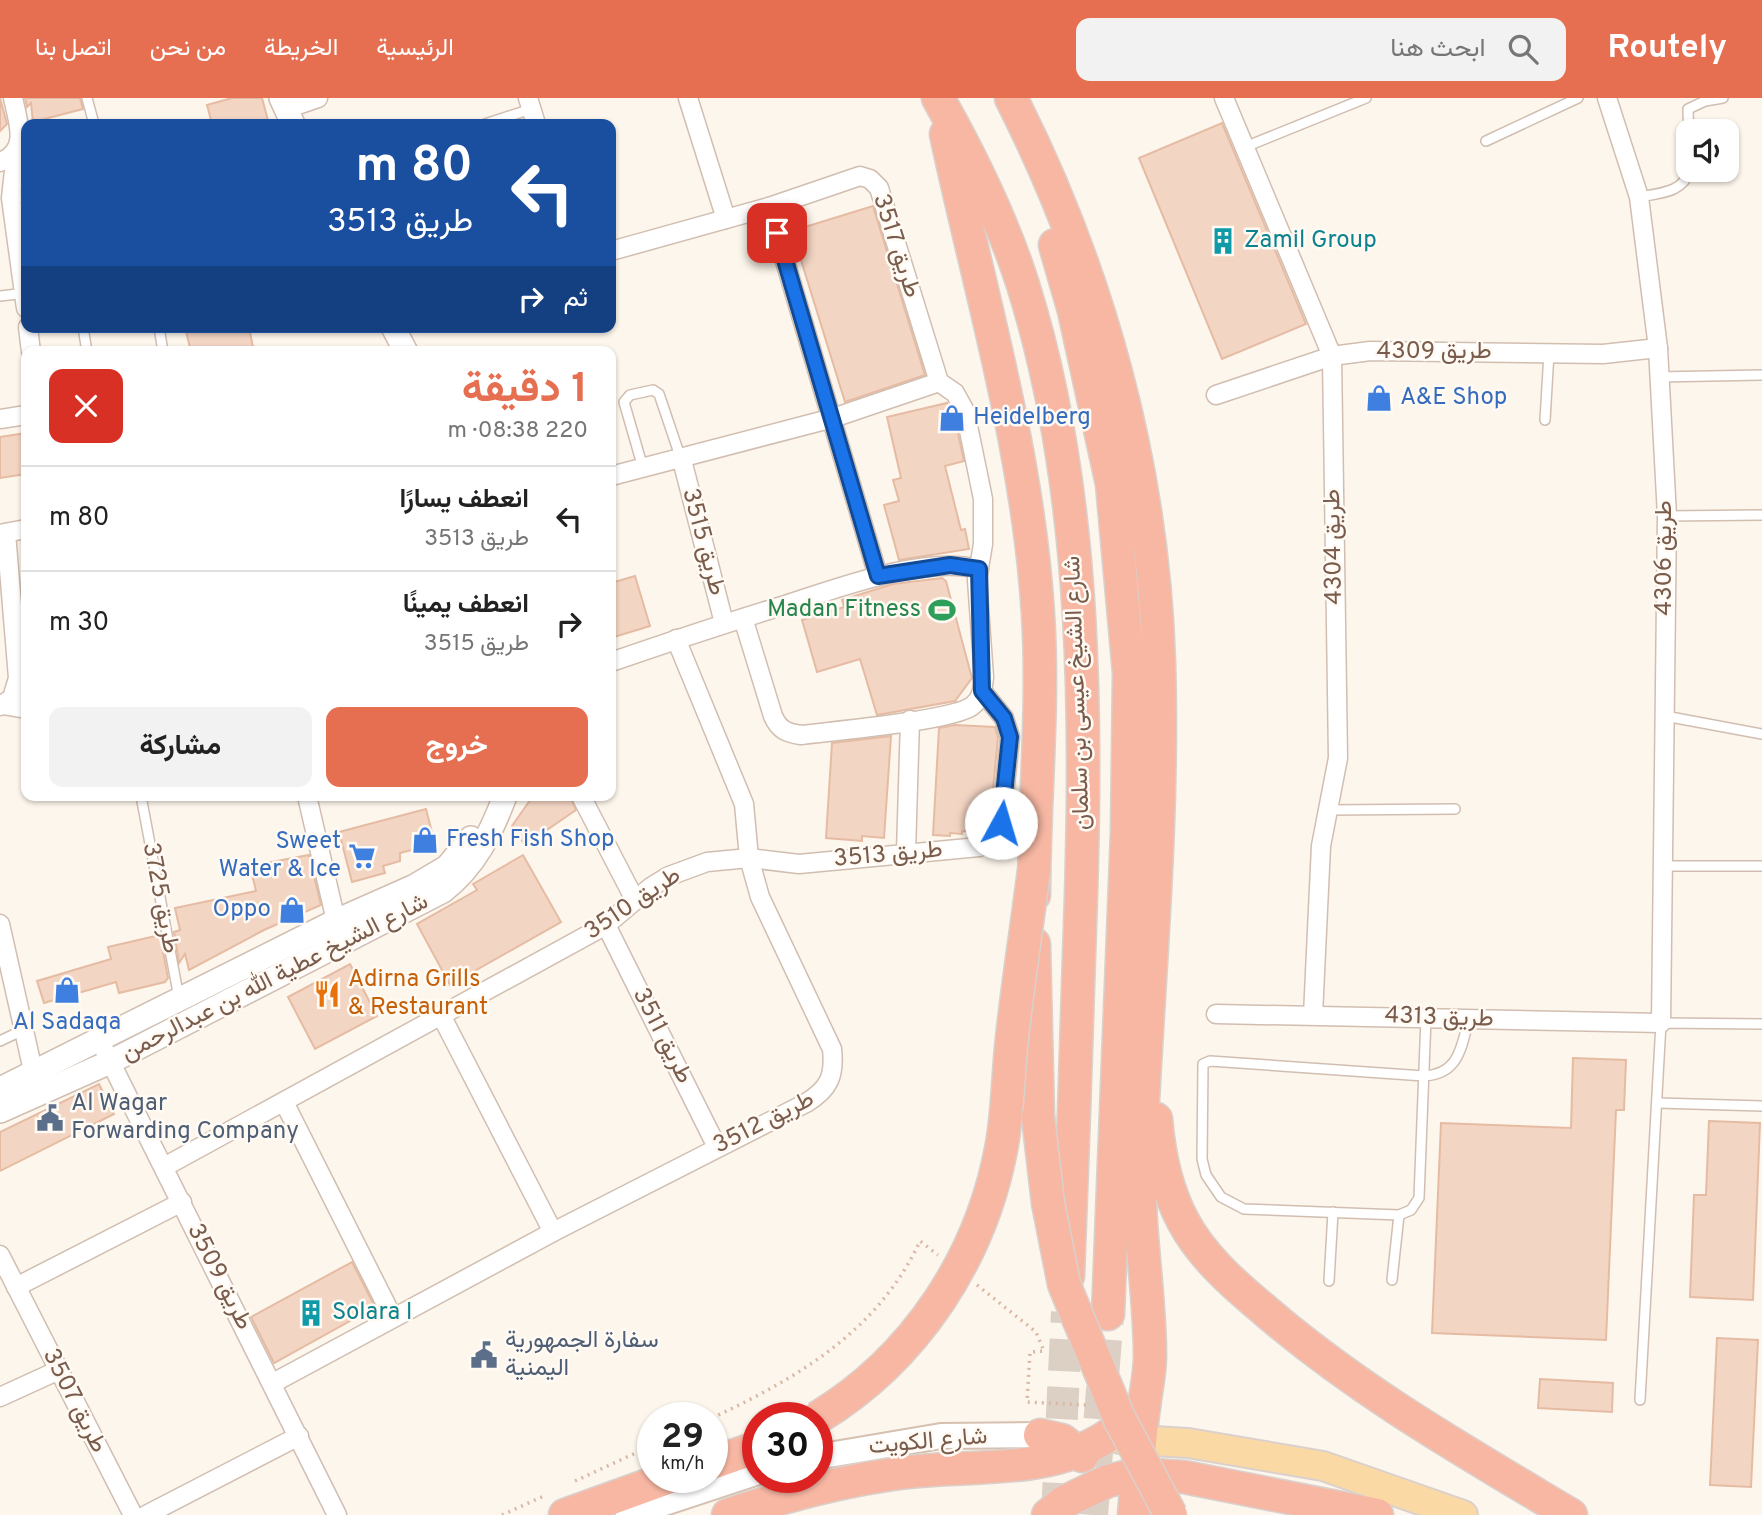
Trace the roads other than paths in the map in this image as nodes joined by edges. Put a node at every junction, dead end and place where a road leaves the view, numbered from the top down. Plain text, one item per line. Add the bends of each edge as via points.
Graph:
1 (13, 98) edge
2 (87, 98) edge
3 (318, 98) edge
4 (688, 98) edge
5 (938, 98) edge
6 (1009, 98) edge
7 (1224, 98) edge
8 (1366, 98) edge
9 (1578, 98) edge
10 (1607, 98) edge
11 (1723, 98) edge
12 (287, 110) edge
13 (532, 110) edge
14 (93, 119) edge
15 (502, 119) edge
16 (1688, 119) edge
17 (1486, 141) dead end
18 (1245, 147) junction
19 (8, 157) edge
20 (1684, 182) edge
21 (1639, 197) junction
22 (13, 205) edge
23 (769, 207) junction
24 (726, 219) junction
25 (616, 250) edge
26 (21, 262) edge
27 (0, 296) edge
28 (21, 298) edge
29 (1658, 348) junction
30 (1549, 353) junction
31 (1332, 356) junction
32 (1762, 375) edge
33 (1658, 377) junction
34 (939, 382) junction
35 (1216, 395) dead end
36 (21, 416) edge
37 (833, 418) junction
38 (0, 419) edge
39 (1545, 420) dead end
40 (681, 460) junction
41 (643, 470) junction
42 (616, 476) edge
43 (1762, 515) edge
44 (1667, 516) junction
45 (21, 529) edge
46 (3, 534) edge
47 (979, 569) junction
48 (878, 576) junction
49 (743, 618) junction
50 (724, 623) junction
51 (676, 639) junction
52 (616, 660) edge
53 (982, 691) junction
54 (2, 706) edge
55 (21, 708) edge
56 (1665, 716) junction
57 (910, 720) junction
58 (1762, 734) edge
59 (142, 801) edge
60 (308, 801) edge
61 (487, 801) edge
62 (504, 801) edge
63 (584, 801) edge
64 (1455, 809) dead end
65 (1328, 810) junction
66 (906, 852) junction
67 (749, 858) junction
68 (464, 860) junction
69 (1663, 866) junction
70 (1762, 866) edge
71 (1034, 870) junction
72 (635, 900) junction
73 (336, 921) junction
74 (0, 924) edge
75 (606, 925) junction
76 (179, 999) junction
77 (1216, 1014) dead end
78 (1313, 1015) junction
79 (442, 1017) junction
80 (1426, 1017) junction
81 (1469, 1019) junction
82 (1661, 1023) junction
83 (1762, 1024) edge
84 (1148, 1028) junction
85 (23, 1030) junction
86 (0, 1041) edge
87 (100, 1041) junction
88 (110, 1062) junction
89 (1424, 1076) junction
90 (36, 1085) junction
91 (0, 1089) edge
92 (284, 1102) junction
93 (1658, 1103) junction
94 (1762, 1106) edge
95 (0, 1111) edge
96 (717, 1147) junction
97 (164, 1167) junction
98 (182, 1202) junction
99 (1334, 1212) junction
100 (1399, 1215) junction
101 (553, 1232) junction
102 (0, 1255) edge
103 (1392, 1280) dead end
104 (1329, 1281) dead end
105 (16, 1287) junction
106 (1067, 1311) tunnel mouth
107 (1108, 1314) tunnel mouth
108 (393, 1318) junction
109 (59, 1370) junction
110 (273, 1383) junction
111 (0, 1397) edge
112 (1640, 1400) dead end
113 (1144, 1407) junction
114 (833, 1408) edge
115 (1040, 1435) joint
116 (299, 1436) junction
117 (1140, 1441) junction
118 (1090, 1444) junction
119 (833, 1454) edge
120 (741, 1459) edge
121 (1122, 1478) junction
122 (637, 1489) edge
123 (133, 1515) edge
124 (146, 1515) edge
125 (338, 1515) edge
126 (565, 1515) edge
127 (628, 1515) edge
128 (728, 1515) edge
129 (1048, 1515) edge
130 (1134, 1515) edge
131 (1171, 1515) edge
132 (1377, 1515) edge
133 (1463, 1515) edge
134 (1570, 1515) edge

1 - 19 street via 20,128
2 - 14 lane
3 - 12 street
4 - 24 street
5 - 71 highway via 1013,429 1030,538 1041,688
5 - 106 highway, شارع الشيخ عيسى بن سلمان via 994,208 1034,324 1056,429 1079,606 1084,829
6 - 84 highway via 1040,156 1094,297 1139,477 1159,660
6 - 107 highway, شارع الشيخ عيسى بن سلمان via 1074,311 1112,484 1122,574 1129,673 1128,771
7 - 18 street, طريق 4304
8 - 18 lane
9 - 17 lane
10 - 21 street, طريق 4306
11 - 16 lane via 1688,109
13 - 15 lane
18 - 31 street, طريق 4304
19 - 22 street
20 - 21 lane via 1677,188
21 - 29 street, طريق 4306
22 - 26 street
23 - 24 street, طريق 3517
23 - 34 street, طريق 3517 via 860,177 879,188
23 - 37 street
24 - 25 street, طريق 3517
27 - 28 lane
29 - 30 street, طريق 4309 via 1604,354
29 - 33 street, طريق 4306
30 - 31 street, طريق 4309 via 1370,351
30 - 39 lane
31 - 35 street, طريق 4309
31 - 65 street, طريق 4304 via 1338,758
32 - 33 lane
33 - 44 street, طريق 4306
34 - 37 street, طريق 3515
34 - 47 street, طريق 3517 via 955,393 964,411 983,499
36 - 38 street
37 - 40 street, طريق 3515
37 - 48 street
40 - 41 street, طريق 3515
40 - 41 lane via 659,394 653,390 630,395 624,412
40 - 50 street, طريق 3515
41 - 42 street, طريق 3515
43 - 44 lane
44 - 56 street, طريق 4306
45 - 46 street
46 - 54 street via 18,678 12,698
47 - 48 street via 950,565
47 - 53 street
48 - 49 street
49 - 50 street
49 - 57 street via 769,705 782,730 801,735
50 - 51 street
51 - 52 street
51 - 67 street via 744,804
53 - 57 street via 971,707
53 - 66 street, طريق 3513 via 1004,718 1010,737 1001,823 979,848
54 - 55 street
56 - 58 lane
56 - 69 street, طريق 4306
57 - 66 street
59 - 76 lane, طريق 3725
60 - 73 street
61 - 68 street, شارع الشيخ عطية الله بن عبدالرحمن
62 - 68 street, شارع الشيخ عطية الله بن عبدالرحمن via 484,845
63 - 72 street
64 - 65 lane
65 - 78 street, طريق 4304 via 1321,846
66 - 67 street, طريق 3513 via 799,864
67 - 72 street, طريق 3510 via 688,867
67 - 96 street, طريق 3512 via 760,897 832,1049 832,1077 816,1097
68 - 73 street, شارع الشيخ عطية الله بن عبدالرحمن
68 - 88 street, شارع الشيخ عطية الله بن عبدالرحمن via 443,891 410,910
69 - 70 lane
69 - 82 street, طريق 4306
71 - 114 highway, bridge via 1002,1144 986,1206 939,1304 905,1347
71 - 131 highway, bridge via 1038,1117 1064,1284 1120,1420
72 - 75 street, طريق 3510
73 - 76 street, شارع الشيخ عطية الله بن عبدالرحمن
74 - 85 street
75 - 79 street, طريق 3510
75 - 96 street, طريق 3511
76 - 87 street, شارع الشيخ عطية الله بن عبدالرحمن
77 - 78 street, طريق 4313
78 - 80 street, طريق 4313
79 - 92 street, طريق 3510
79 - 101 street
80 - 81 street, طريق 4313
80 - 89 lane
81 - 82 street, طريق 4313
81 - 89 lane via 1458,1059 1436,1075
82 - 83 lane
82 - 93 lane
84 - 113 highway via 1139,1166 1150,1359
84 - 134 highway via 1158,1143 1167,1188 1205,1252 1231,1282 1340,1370
85 - 86 lane
85 - 90 street
87 - 88 street, طريق 3509
87 - 90 street, شارع الشيخ عطية الله بن عبدالرحمن
88 - 90 street, شارع الشيخ عطية الله بن عبدالرحمن
88 - 97 street, طريق 3509
89 - 99 lane via 1203,1064 1202,1160 1212,1187 1244,1209
89 - 100 lane via 1419,1198 1411,1210
90 - 91 street, شارع الشيخ عطية الله بن عبدالرحمن
90 - 95 street, شارع الشيخ عطية الله بن عبدالرحمن
92 - 97 street, طريق 3510
92 - 108 street
93 - 94 lane
93 - 112 lane
96 - 101 street, طريق 3512
97 - 98 street, طريق 3509
98 - 105 street
98 - 110 street, طريق 3509
99 - 100 lane
99 - 104 lane
100 - 103 lane
101 - 108 street, طريق 3512
102 - 105 street, طريق 3507
105 - 109 street, طريق 3507
108 - 110 street, طريق 3512
109 - 111 street
109 - 123 street, طريق 3507
110 - 116 street, طريق 3509
113 - 117 highway
113 - 118 highway
115 - 118 highway
115 - 119 main road, شارع الكويت via 941,1437
116 - 124 street
116 - 125 street, طريق 3509
117 - 118 main road
117 - 121 highway
117 - 133 main road via 1188,1443 1323,1466
118 - 121 highway
118 - 128 highway via 1032,1463 894,1474 768,1501
120 - 127 main road
121 - 129 highway via 1064,1502
121 - 130 highway
121 - 132 highway via 1184,1477
122 - 126 highway

